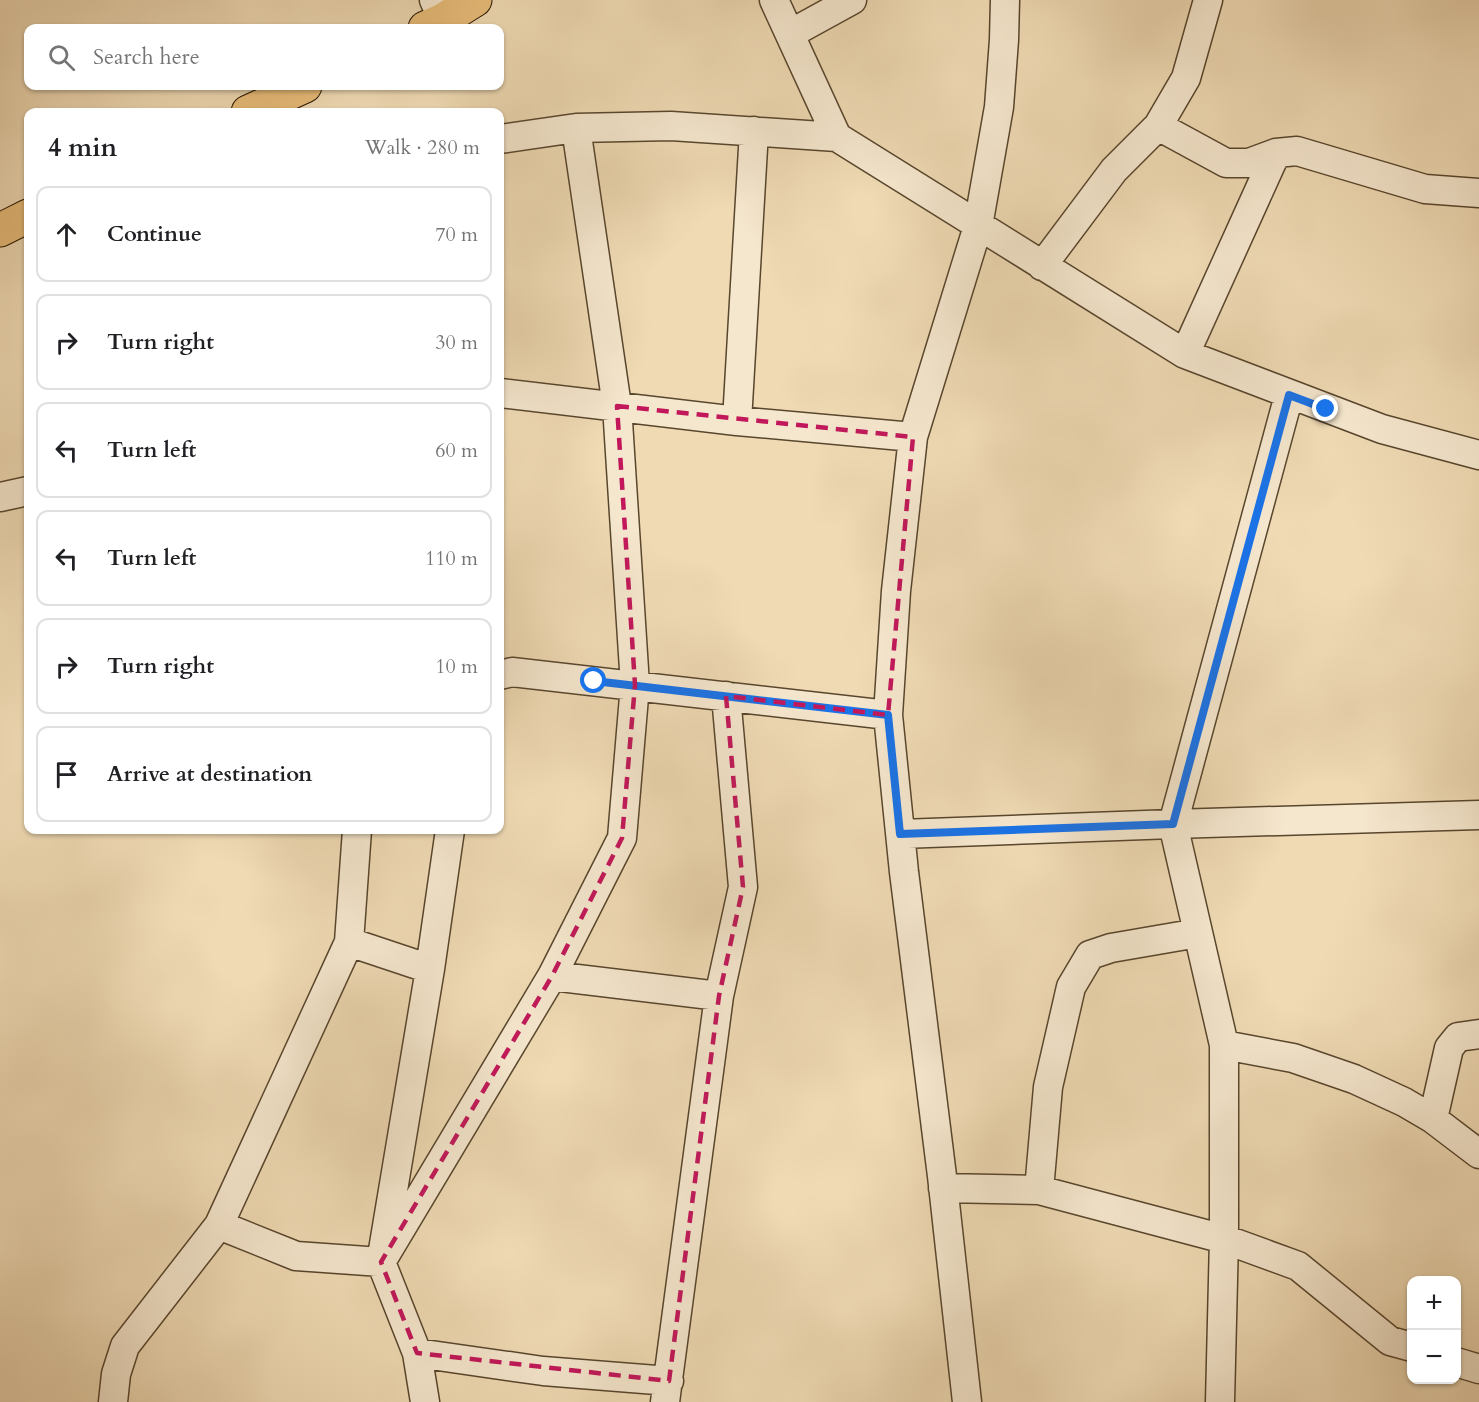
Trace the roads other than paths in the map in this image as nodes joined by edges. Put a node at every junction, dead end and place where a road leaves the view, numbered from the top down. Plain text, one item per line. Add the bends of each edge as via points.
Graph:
1 (474, 0) edge
2 (774, 0) edge
3 (852, 0) edge
4 (1005, 0) edge
5 (1208, 0) edge
6 (434, 16) edge
7 (790, 34) junction
8 (296, 90) edge
9 (257, 108) edge
10 (1158, 126) junction
11 (576, 128) junction
12 (754, 131) junction
13 (837, 137) junction
14 (504, 138) edge
15 (1276, 153) junction
16 (1479, 193) edge
17 (24, 218) edge
18 (978, 226) junction
19 (0, 230) edge
20 (24, 232) edge
21 (0, 237) edge
22 (1042, 266) junction
23 (1185, 354) junction
24 (504, 393) edge
25 (1289, 395) junction
26 (617, 406) junction
27 (737, 421) junction
28 (914, 437) junction
29 (1479, 455) edge
30 (24, 492) edge
31 (0, 497) edge
32 (504, 674) edge
33 (635, 685) junction
34 (726, 696) junction
35 (888, 715) junction
36 (1479, 815) edge
37 (1173, 824) junction
38 (357, 834) edge
39 (449, 834) edge
40 (900, 834) junction
41 (1198, 933) junction
42 (349, 942) junction
43 (430, 969) junction
44 (552, 976) junction
45 (719, 996) junction
46 (1479, 1034) edge
47 (1224, 1045) junction
48 (1433, 1119) junction
49 (1479, 1154) edge
50 (943, 1188) junction
51 (1039, 1190) junction
52 (219, 1225) junction
53 (1224, 1239) junction
54 (381, 1262) junction
55 (1407, 1346) edge
56 (417, 1353) junction
57 (1461, 1364) edge
58 (1479, 1369) edge
59 (667, 1391) edge
60 (113, 1402) edge
61 (425, 1402) edge
62 (967, 1402) edge
63 (1220, 1402) edge

1 - 6 main road
2 - 7 street
3 - 7 street
4 - 18 street via 999,107
5 - 10 street via 1186,78
7 - 13 street
8 - 9 main road
10 - 15 street via 1226,163 1249,163
10 - 22 street via 1114,170
11 - 12 street via 671,126
11 - 14 street
11 - 26 street
12 - 13 street
12 - 27 street
13 - 18 street
15 - 16 street via 1297,151 1425,189
15 - 23 street
17 - 19 main road
18 - 22 street
18 - 28 street
20 - 21 street
22 - 23 street
23 - 25 street
24 - 26 street
25 - 29 street via 1382,429
25 - 37 street
26 - 27 street
26 - 33 street
27 - 28 street
28 - 35 street via 896,591
30 - 31 street
32 - 33 street
33 - 34 street
33 - 44 street via 622,838
34 - 35 street
34 - 45 street via 743,887
35 - 40 street
36 - 37 street
37 - 40 street
37 - 41 street
38 - 42 street
39 - 43 street
40 - 50 street
41 - 47 street
41 - 51 street via 1090,955 1071,987 1048,1088
42 - 43 street
42 - 52 street
43 - 54 street
44 - 45 street
44 - 54 street
45 - 59 street
46 - 48 street via 1458,1036 1449,1048
47 - 48 street via 1293,1058 1354,1079
47 - 53 street
48 - 49 street
50 - 51 street
50 - 62 street
51 - 53 street
52 - 54 street via 296,1256
52 - 60 street via 125,1346
53 - 55 street via 1298,1266 1390,1341
53 - 63 street
54 - 56 street
56 - 59 street
56 - 61 street
57 - 58 street

